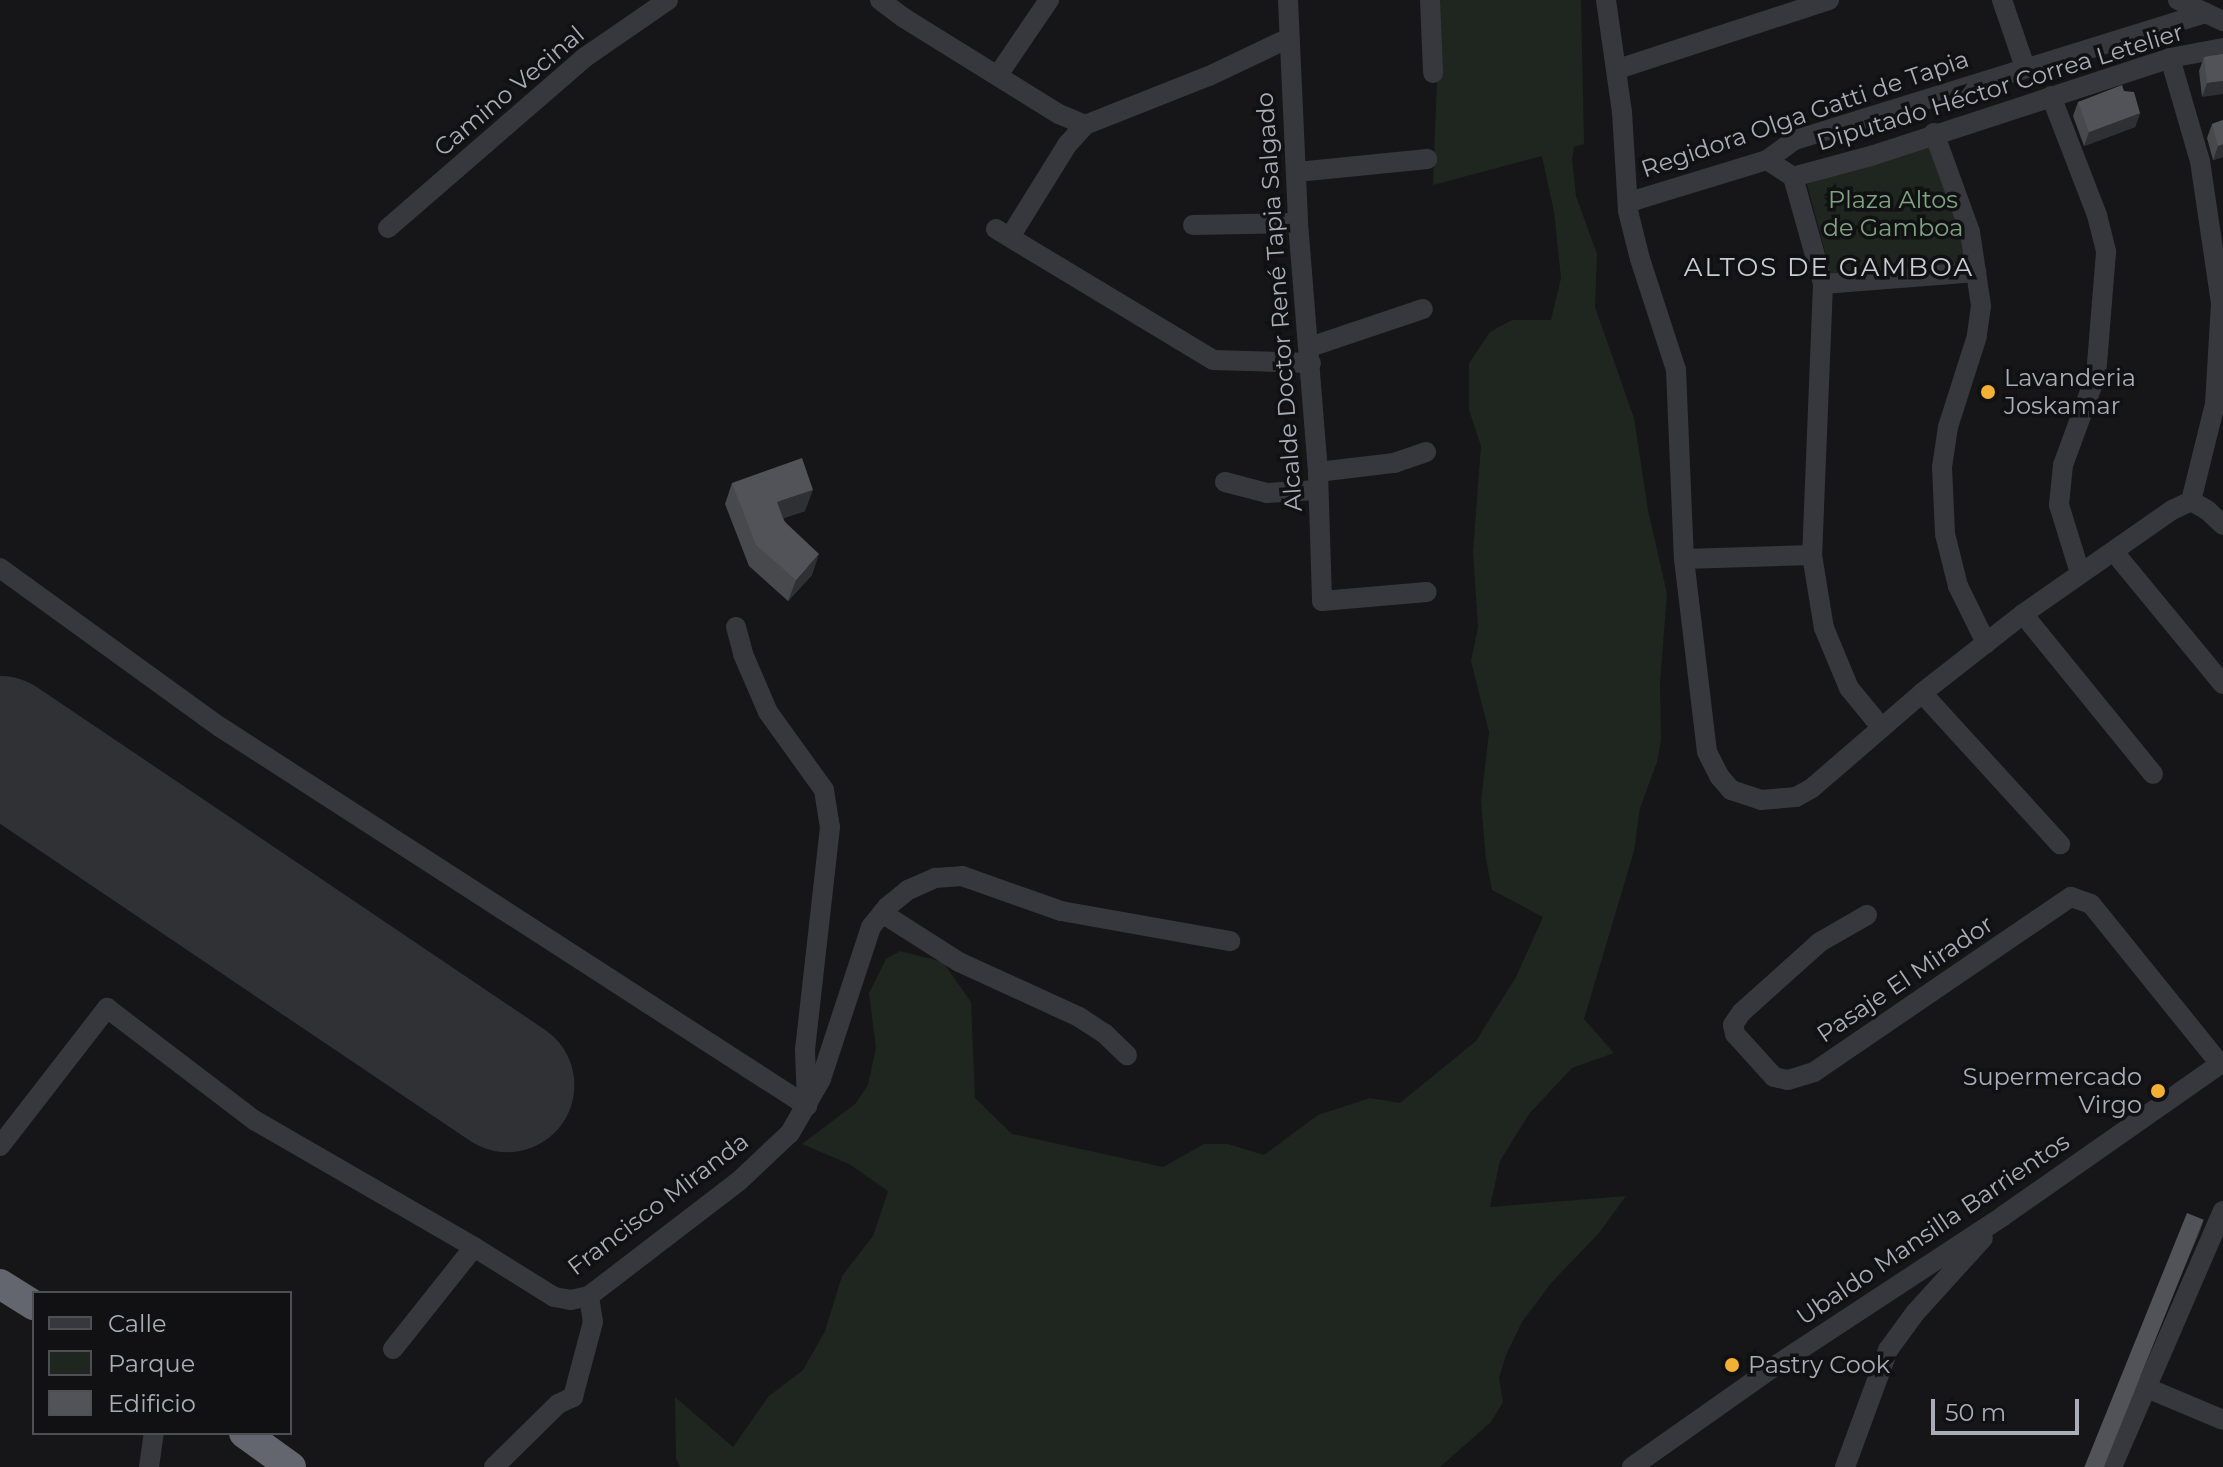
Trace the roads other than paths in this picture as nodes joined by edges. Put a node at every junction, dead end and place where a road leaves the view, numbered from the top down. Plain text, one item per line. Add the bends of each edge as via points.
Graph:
1 (668, 0) edge
2 (880, 0) edge
3 (1049, 0) edge
4 (1288, 0) edge
5 (1430, 0) edge
6 (1606, 0) edge
7 (1829, 0) edge
8 (2002, 0) edge
9 (2178, 0) edge
10 (2214, 17) edge
11 (1289, 38) junction
12 (2223, 48) edge
13 (2170, 58) junction
14 (2025, 67) junction
15 (1618, 69) junction
16 (1433, 73) dead end
17 (998, 75) junction
18 (2051, 96) junction
19 (1085, 125) junction
20 (1934, 133) junction
21 (1427, 159) dead end
22 (1767, 160) junction
23 (1297, 172) junction
24 (1793, 177) junction
25 (1628, 197) junction
26 (1298, 223) junction
27 (1193, 225) dead end
28 (388, 228) dead end
29 (1977, 272) junction
30 (1823, 284) junction
31 (2222, 302) edge
32 (1423, 309) dead end
33 (1310, 355) junction
34 (1426, 452) dead end
35 (1318, 481) junction
36 (1225, 482) dead end
37 (2191, 501) junction
38 (2223, 525) edge
39 (2114, 552) junction
40 (1812, 555) junction
41 (1684, 559) junction
42 (0, 568) edge
43 (2080, 573) junction
44 (1427, 592) dead end
45 (2023, 614) junction
46 (736, 627) dead end
47 (1986, 643) junction
48 (2223, 684) edge
49 (1922, 693) junction
50 (1881, 727) junction
51 (2153, 774) dead end
52 (2060, 844) dead end
53 (882, 913) junction
54 (1867, 915) dead end
55 (1230, 941) dead end
56 (1127, 1055) dead end
57 (2221, 1063) edge
58 (807, 1106) junction
59 (0, 1146) edge
60 (2223, 1211) edge
61 (2003, 1216) junction
62 (474, 1247) junction
63 (0, 1284) edge
64 (589, 1296) junction
65 (32, 1304) edge
66 (393, 1349) dead end
67 (2147, 1388) junction
68 (2223, 1420) edge
69 (154, 1435) edge
70 (247, 1435) edge
71 (149, 1467) edge
72 (291, 1467) edge
73 (494, 1467) edge
74 (1632, 1467) edge
75 (1845, 1467) edge
76 (2112, 1467) edge

1 - 28 street, Camino Vecinal via 584,58
2 - 17 street
3 - 17 street
4 - 11 street, Alcalde Doctor René Tapia Salgado
5 - 16 street
6 - 15 street
7 - 15 street
8 - 14 street
9 - 10 street
10 - 14 street, Regidora Olga Gatti de Tapia
11 - 19 street
11 - 23 street, Alcalde Doctor René Tapia Salgado
12 - 13 street, Diputado Héctor Correa Letelier
13 - 18 street, Diputado Héctor Correa Letelier
13 - 31 street via 2200,161
14 - 22 street, Regidora Olga Gatti de Tapia via 1795,140
15 - 25 street
17 - 19 street
18 - 20 street, Diputado Héctor Correa Letelier
18 - 43 street via 2106,252 2096,375 2063,465 2059,505
19 - 33 street via 1003,233 1213,360
20 - 24 street, Diputado Héctor Correa Letelier
20 - 29 street via 1970,232
21 - 23 street
22 - 24 street, Diputado Héctor Correa Letelier
22 - 25 street, Regidora Olga Gatti de Tapia via 1636,200
23 - 26 street, Alcalde Doctor René Tapia Salgado
24 - 30 street, Diputado Héctor Correa Letelier
25 - 41 street, Regidora Olga Gatti de Tapia via 1640,259 1676,370
26 - 27 street
26 - 33 street, Alcalde Doctor René Tapia Salgado
29 - 30 street
29 - 47 street via 1977,336 1948,427 1942,503 1950,562
30 - 40 street, Diputado Héctor Correa Letelier
31 - 37 street via 2215,404
32 - 33 street
33 - 35 street, Alcalde Doctor René Tapia Salgado
34 - 35 street
35 - 36 street via 1267,493
35 - 44 street, Alcalde Doctor René Tapia Salgado via 1322,601
37 - 38 street
37 - 39 street
39 - 43 street
39 - 48 street
40 - 41 street
40 - 50 street, Diputado Héctor Correa Letelier via 1824,628 1836,661 1849,688
41 - 50 street, Regidora Olga Gatti de Tapia via 1707,752 1731,790 1743,797 1796,797
42 - 58 street via 220,727
43 - 45 street
45 - 47 street
45 - 51 street
46 - 58 street via 768,712 824,790 830,827 805,1050
47 - 49 street
49 - 50 street
49 - 52 street
53 - 55 street, Francisco Miranda via 908,890 935,878 962,876 1061,911
53 - 56 street via 959,962 1079,1017
53 - 58 street, Francisco Miranda via 871,927 821,1079
54 - 57 street, Pasaje El Mirador via 1820,942 1733,1025 1735,1034 1774,1077 1788,1080 1814,1072 2071,897 2091,904
57 - 61 street, Ubaldo Mansilla Barrientos
58 - 64 street, Francisco Miranda via 790,1133 739,1181
59 - 62 street, Francisco Miranda via 107,1008 254,1120
60 - 67 street
61 - 74 street, Ubaldo Mansilla Barrientos
61 - 75 street via 1888,1350
62 - 64 street, Francisco Miranda via 554,1297
62 - 66 street
63 - 65 highway
64 - 73 street via 593,1322 573,1397 558,1404
67 - 68 street
67 - 76 street
69 - 71 street
70 - 72 highway

